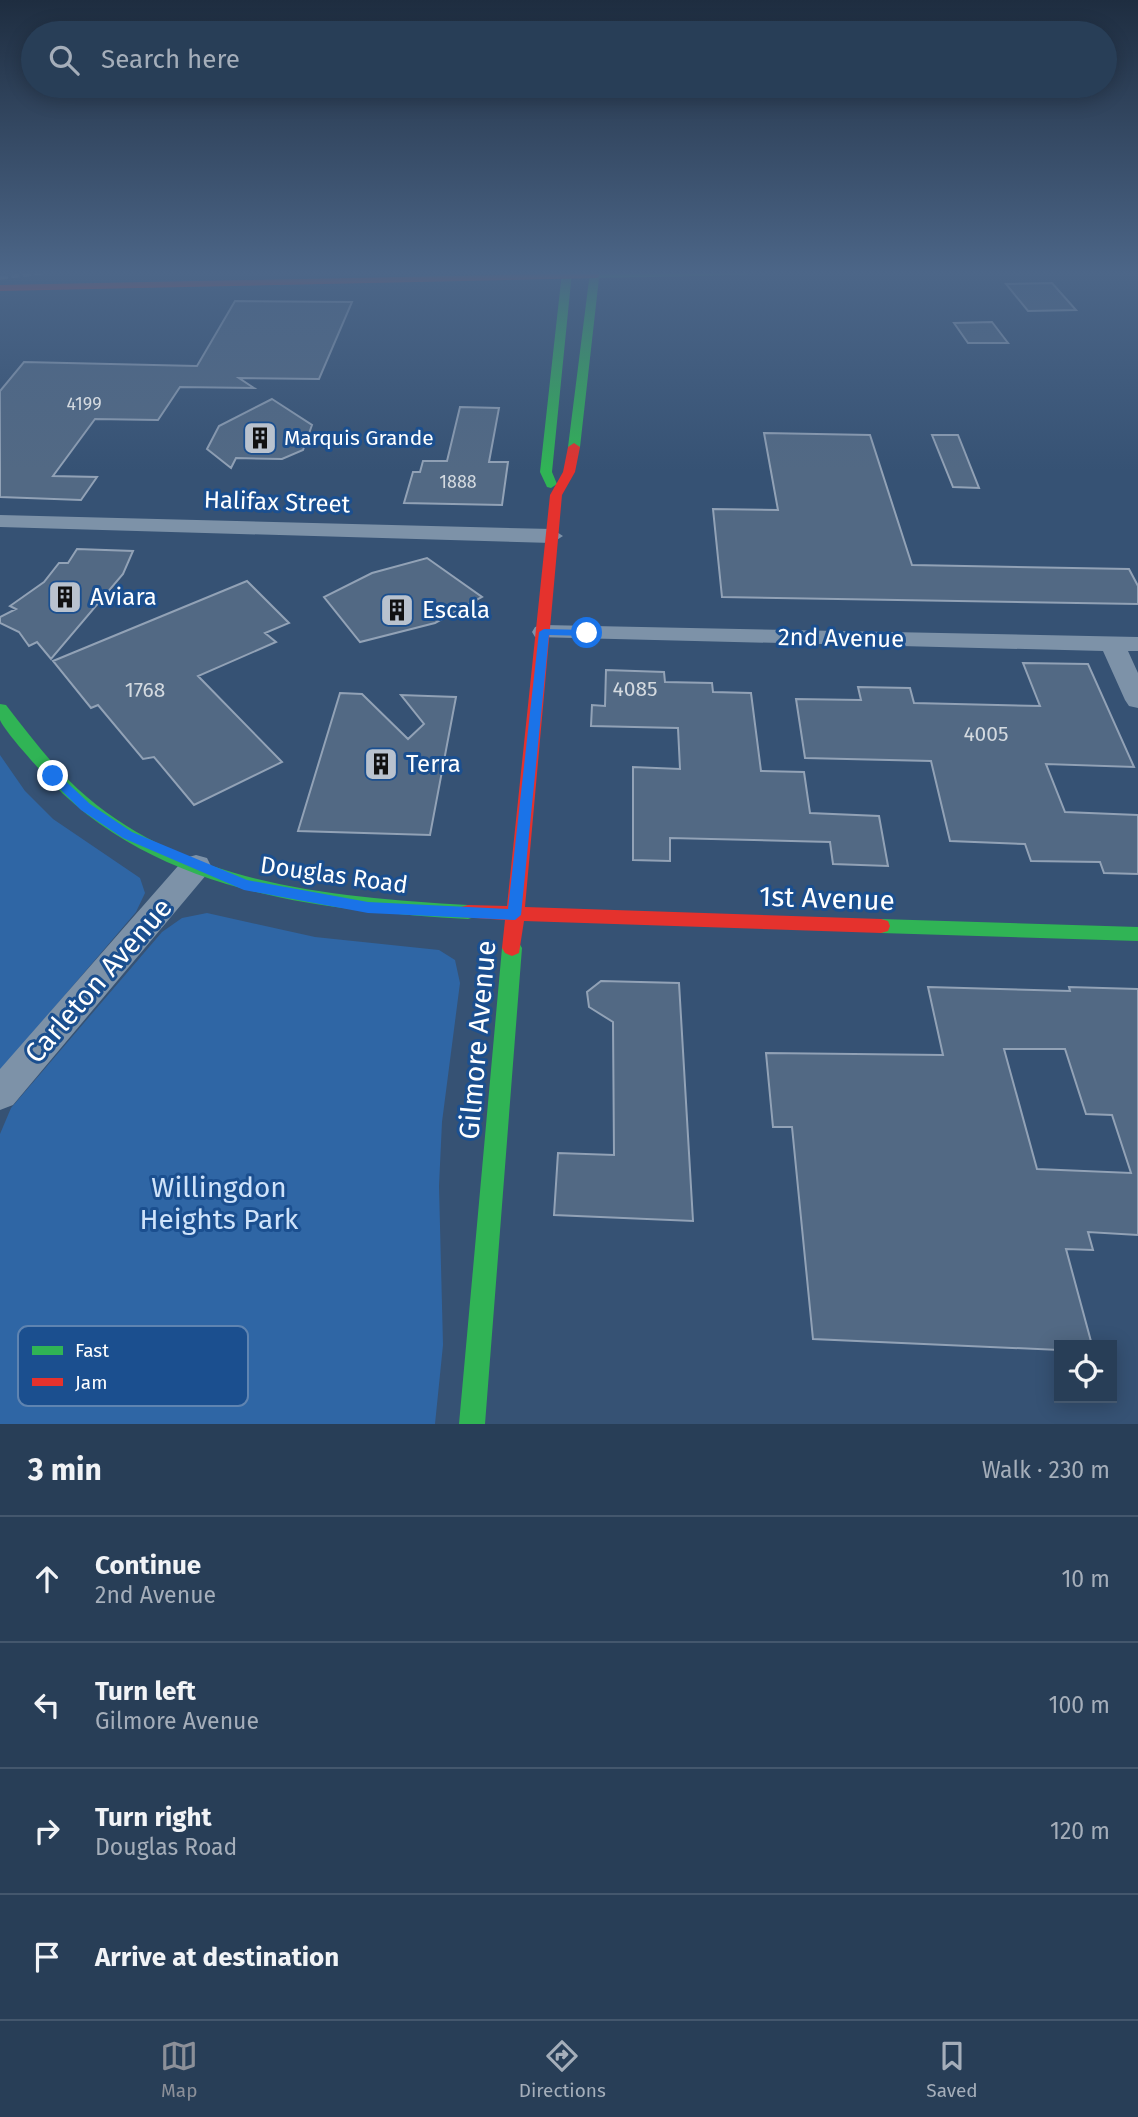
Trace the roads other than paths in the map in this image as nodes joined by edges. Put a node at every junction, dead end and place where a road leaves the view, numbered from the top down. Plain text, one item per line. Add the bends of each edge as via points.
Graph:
1 (560, 338) edge
2 (590, 338) edge
3 (556, 495) junction
4 (0, 521) edge
5 (552, 536) junction
6 (544, 632) junction
7 (1112, 644) junction
8 (1138, 644) edge
9 (1138, 700) edge
10 (0, 709) edge
11 (196, 866) junction
12 (515, 915) junction
13 (1138, 934) edge
14 (0, 1094) edge
15 (472, 1424) edge

1 - 3 street, Gilmore Avenue via 546,472
2 - 3 street, Gilmore Avenue via 569,472
3 - 5 street, Gilmore Avenue
4 - 5 street, Halifax Street
5 - 6 street, Gilmore Avenue
6 - 7 street, 2nd Avenue
6 - 12 street, Gilmore Avenue
7 - 8 street, 2nd Avenue
7 - 9 street
10 - 11 street, Douglas Road via 53,776 86,807 128,835
11 - 12 street, Douglas Road via 244,885 312,900
11 - 14 street, Carleton Avenue
12 - 13 street, 1st Avenue
12 - 15 street, Gilmore Avenue

